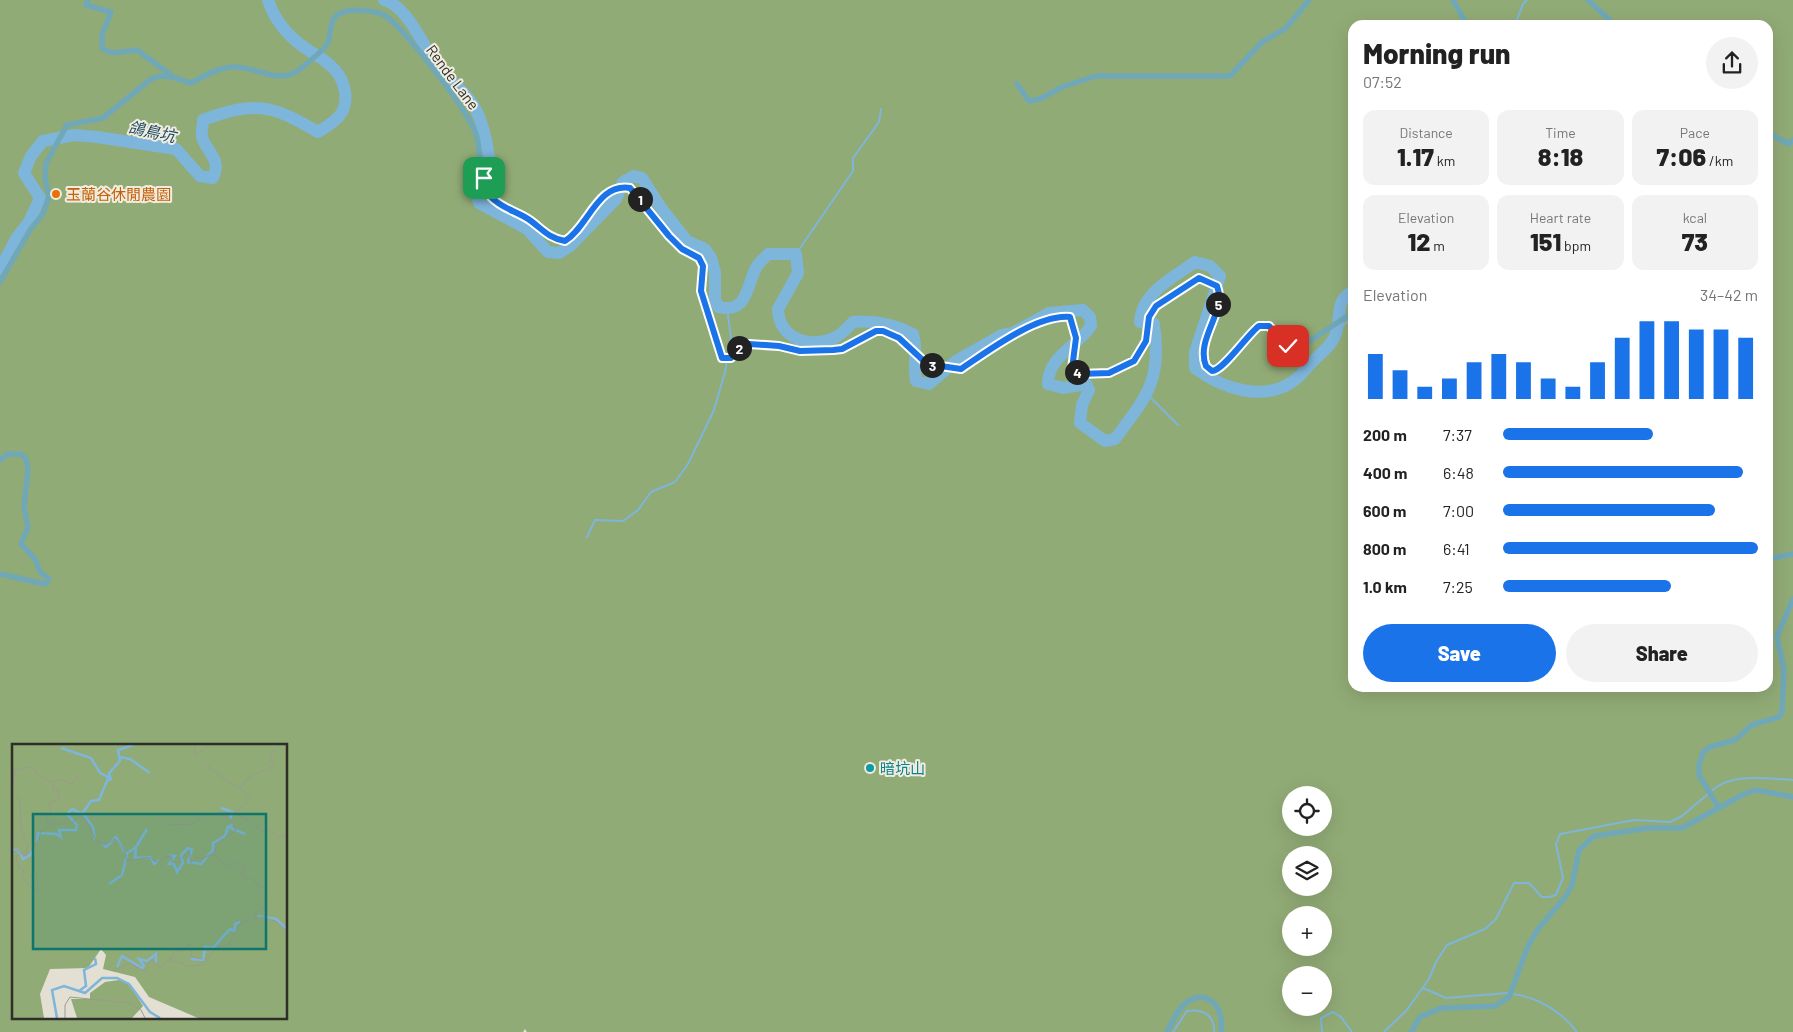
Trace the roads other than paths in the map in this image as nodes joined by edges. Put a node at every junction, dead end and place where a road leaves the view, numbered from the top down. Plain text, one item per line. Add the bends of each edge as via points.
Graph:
1 (88, 0) edge
2 (1309, 0) edge
3 (1453, 0) edge
4 (1588, 0) edge
5 (1464, 20) edge
6 (1609, 20) edge
7 (171, 75) junction
8 (1017, 84) dead end
9 (1773, 136) edge
10 (1793, 140) edge
11 (1, 281) edge
12 (1348, 316) edge
13 (0, 460) edge
14 (1793, 554) edge
15 (1773, 558) edge
16 (0, 574) edge
17 (1793, 599) edge
18 (1793, 797) edge
19 (1719, 808) junction
20 (1167, 1032) edge
21 (1221, 1032) edge
22 (1411, 1032) edge

1 - 7 street via 86,5 111,12 102,35 104,50 109,53 137,50
2 - 8 street via 1286,28 1262,42 1230,76 1096,76 1029,101
3 - 5 street
4 - 6 street
7 - 11 street via 151,78 103,118 67,125 46,163 49,196 43,214 30,230
7 - 12 street, Rende Lane via 191,82 218,70 235,67 287,75 295,73 327,44 333,20 339,14 352,11 384,15 404,34 469,118 476,134 486,190 497,203 532,221 544,234 565,241 573,236 605,194 619,187 630,188 669,236 682,249 699,258 703,266 701,291 722,358 731,358 740,346 749,344 800,351 842,349 876,331 883,331 899,338 927,364 961,369 1037,324 1064,316 1070,317 1076,340 1072,369 1079,374 1109,373 1134,361 1146,341 1149,317 1156,306 1199,278 1217,286 1220,295 1203,353 1206,366 1212,371 1222,369 1242,341 1259,326 1269,326 1284,344 1296,346 1305,344
9 - 10 street via 1789,144
13 - 16 street via 8,454 22,454 26,459 28,476 24,506 28,527 22,544 35,559 40,572 49,579 44,584
14 - 15 street
17 - 19 street via 1777,637 1784,670 1779,717 1752,725 1736,740 1703,752 1699,775
18 - 19 street via 1756,790
19 - 22 street via 1682,828 1648,828 1594,836 1579,850 1572,885 1528,946 1510,997 1495,1006 1441,1008 1420,1017
20 - 21 street via 1186,1003 1203,998 1217,1005 1222,1014

